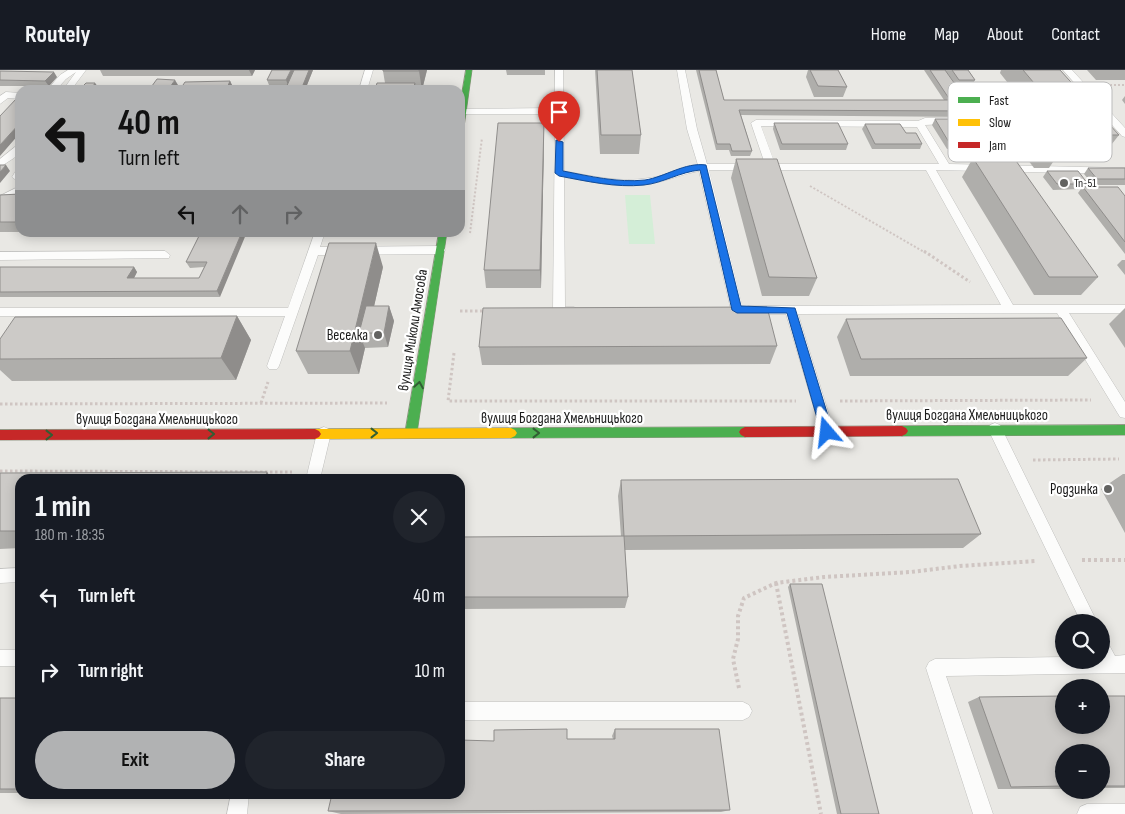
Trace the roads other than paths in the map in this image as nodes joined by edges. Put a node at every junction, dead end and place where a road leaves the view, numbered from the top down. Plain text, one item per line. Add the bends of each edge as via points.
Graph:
1 (74, 70) edge
2 (82, 70) edge
3 (369, 70) edge
4 (469, 70) edge
5 (559, 70) edge
6 (681, 70) edge
7 (1067, 70) edge
8 (1078, 82) edge
9 (55, 85) edge
10 (72, 85) edge
11 (364, 85) edge
12 (15, 96) edge
13 (465, 97) edge
14 (0, 101) edge
15 (465, 111) edge
16 (559, 111) junction
17 (1112, 120) edge
18 (948, 121) edge
19 (920, 124) junction
20 (1125, 134) edge
21 (15, 152) edge
22 (0, 164) edge
23 (703, 167) junction
24 (770, 167) junction
25 (930, 168) junction
26 (946, 168) junction
27 (1125, 171) edge
28 (559, 173) junction
29 (15, 192) edge
30 (0, 200) edge
31 (318, 237) edge
32 (442, 237) edge
33 (441, 250) junction
34 (314, 251) junction
35 (0, 256) edge
36 (165, 256) dead end
37 (1009, 309) junction
38 (1060, 309) junction
39 (1125, 309) edge
40 (791, 310) junction
41 (589, 311) edge
42 (0, 312) edge
43 (291, 312) junction
44 (273, 366) dead end
45 (1125, 413) edge
46 (995, 429) junction
47 (1125, 430) edge
48 (827, 432) junction
49 (411, 433) junction
50 (324, 434) junction
51 (0, 435) edge
52 (314, 474) edge
53 (0, 576) edge
54 (15, 576) edge
55 (1084, 614) edge
56 (0, 658) edge
57 (15, 658) edge
58 (1118, 664) edge
59 (465, 711) edge
60 (743, 711) road end
61 (239, 799) edge
62 (236, 814) edge
63 (983, 814) edge
64 (1087, 814) edge
65 (1125, 814) edge

1 - 9 lane
2 - 10 lane
3 - 11 lane
4 - 13 street
5 - 16 lane
6 - 23 lane via 695,144
7 - 8 lane
12 - 14 lane via 6,96
15 - 16 lane
16 - 28 lane
17 - 20 lane
18 - 19 lane
19 - 24 lane via 756,123
19 - 26 lane
21 - 22 lane
23 - 24 lane
23 - 28 lane via 644,182 620,183
23 - 40 lane via 732,310
24 - 25 lane
25 - 26 lane
25 - 37 lane
26 - 27 lane
28 - 41 lane via 559,311
29 - 30 lane
31 - 34 lane
32 - 33 street, вулиця Миколи Амосова
33 - 34 lane
49 -> 33 street, вулиця Миколи Амосова
34 - 43 lane
35 - 36 lane
37 - 38 lane
37 - 40 lane
38 - 39 lane
38 - 45 lane
40 - 48 lane
42 - 43 lane
43 - 44 lane
46 - 47 street, вулиця Богдана Хмельницького
46 - 48 street, вулиця Богдана Хмельницького
46 - 55 lane
49 -> 48 street, вулиця Богдана Хмельницького
50 -> 49 street, вулиця Богдана Хмельницького
51 -> 50 street, вулиця Богдана Хмельницького
50 - 52 lane
53 - 54 lane
56 - 57 lane
58 - 63 lane via 935,668
59 - 60 lane
61 - 62 lane
64 - 65 lane

